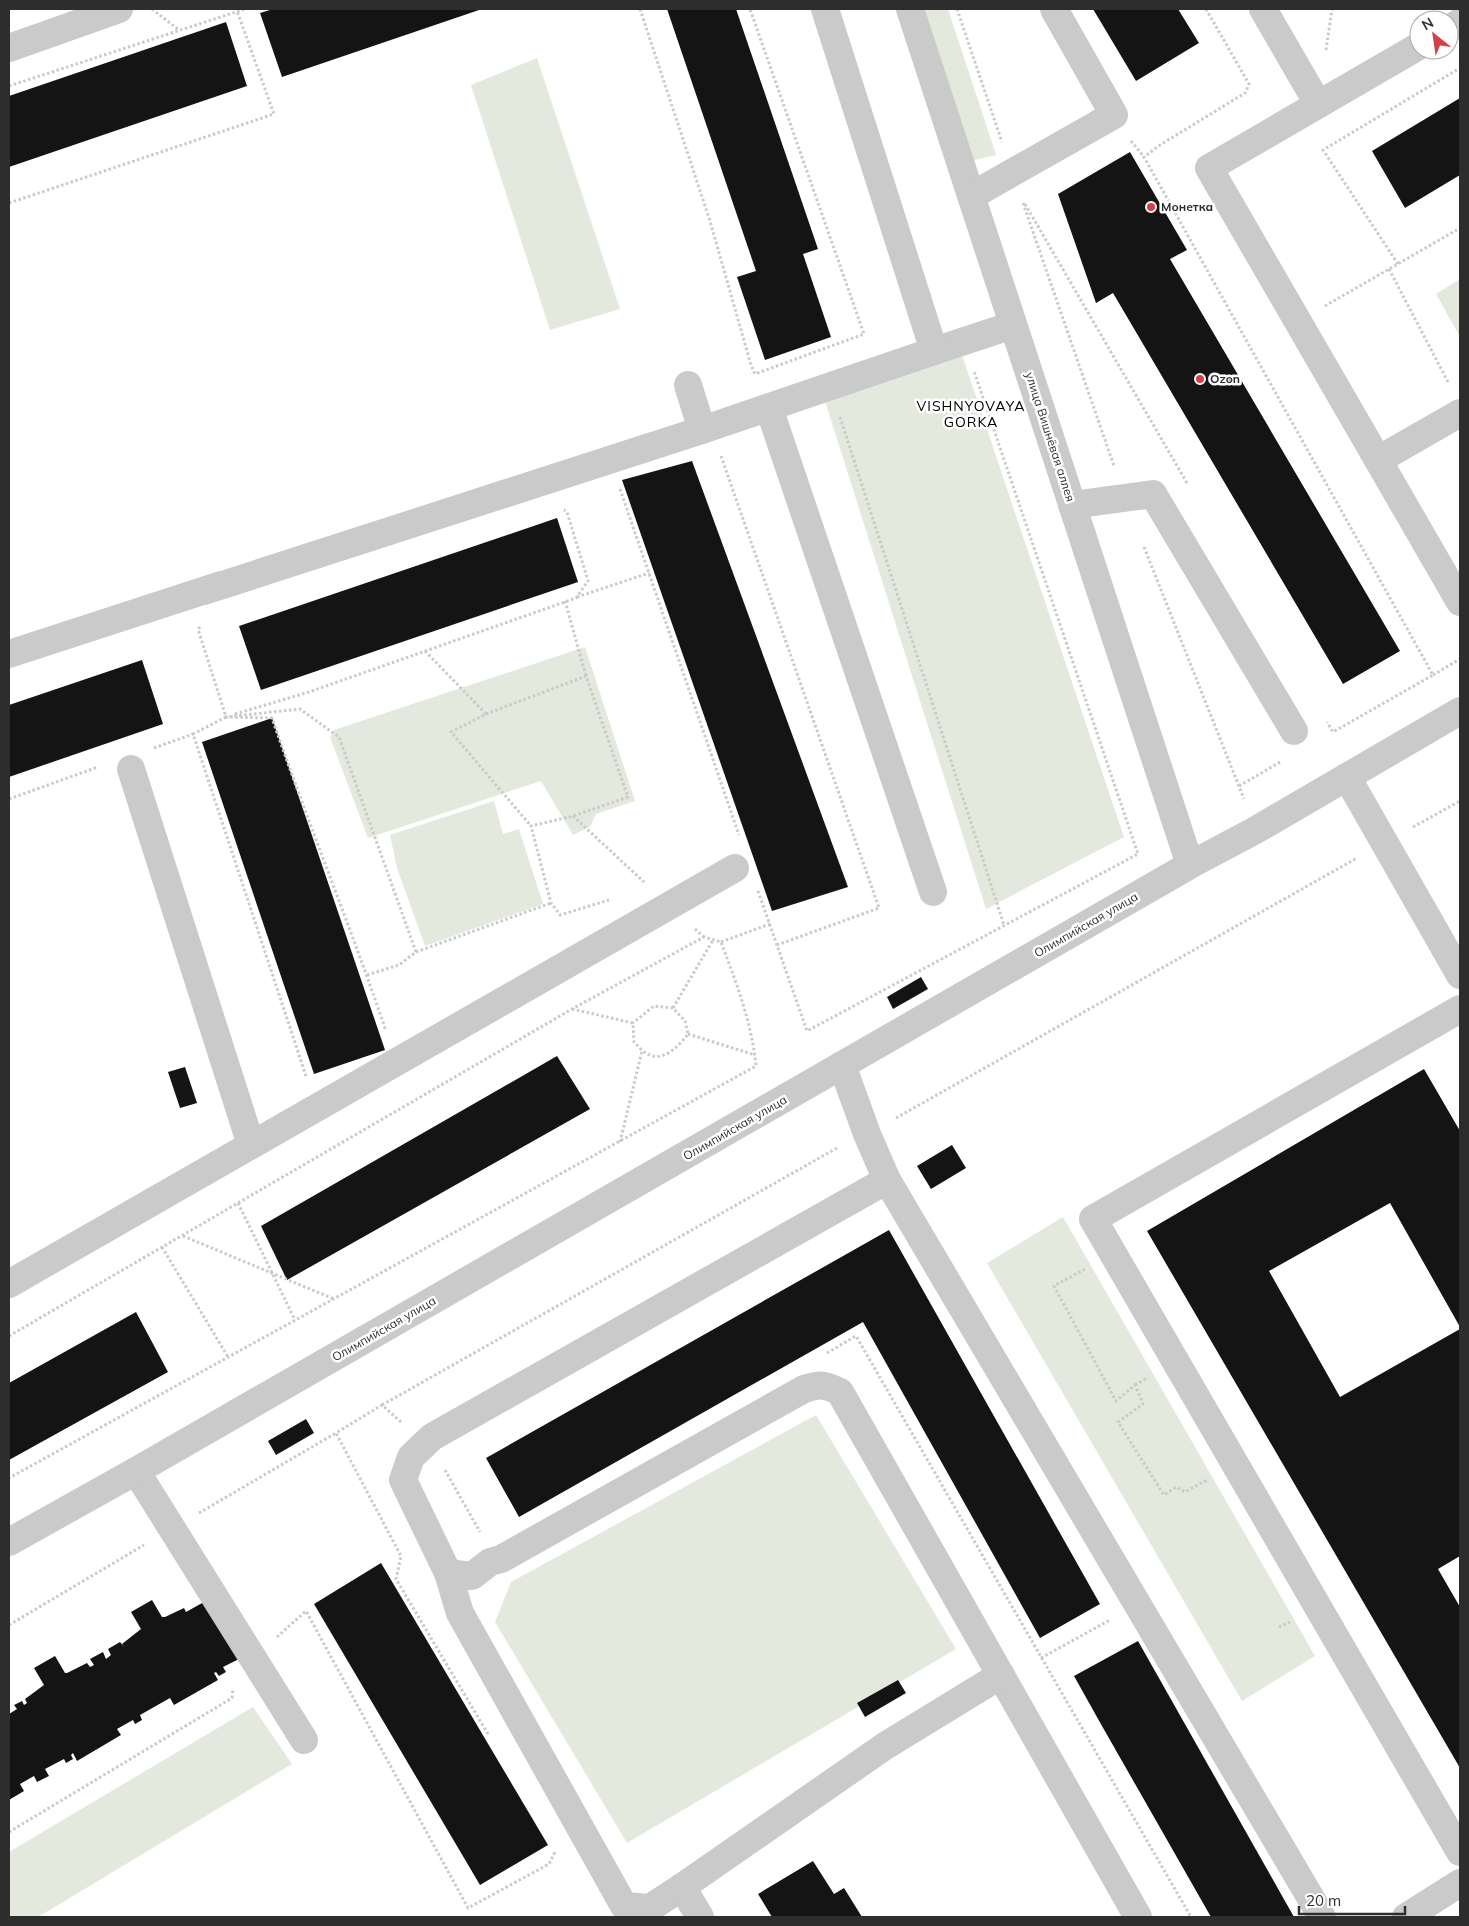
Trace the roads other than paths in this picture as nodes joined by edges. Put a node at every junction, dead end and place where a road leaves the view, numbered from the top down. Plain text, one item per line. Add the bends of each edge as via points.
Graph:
1 (119, 9) edge
2 (825, 9) edge
3 (910, 9) edge
4 (1054, 9) edge
5 (1263, 9) edge
6 (9, 48) edge
7 (1409, 52) edge
8 (1318, 104) junction
9 (971, 196) junction
10 (1014, 325) junction
11 (934, 351) junction
12 (688, 385) dead end
13 (1456, 401) edge
14 (769, 408) junction
15 (702, 430) junction
16 (1378, 460) junction
17 (592, 465) junction
18 (1072, 505) junction
19 (204, 591) dead end
20 (1460, 602) edge
21 (9, 654) edge
22 (1460, 711) edge
23 (1292, 744) road end
24 (130, 769) dead end
25 (1347, 776) junction
26 (1190, 865) junction
27 (735, 868) dead end
28 (933, 892) dead end
29 (1460, 975) edge
30 (1460, 1009) edge
31 (842, 1065) junction
32 (251, 1145) junction
33 (887, 1180) junction
34 (9, 1284) edge
35 (136, 1471) junction
36 (9, 1542) edge
37 (448, 1572) junction
38 (1001, 1675) junction
39 (304, 1740) dead end
40 (1460, 1852) edge
41 (1460, 1883) edge
42 (682, 1888) junction
43 (700, 1917) edge
44 (1138, 1917) edge
45 (1322, 1917) edge
46 (1406, 1917) edge

1 - 6 street
2 - 11 street
3 - 9 street, улица Вишнёвая аллея
4 - 9 street via 1114,115
5 - 8 street
7 - 8 street
8 - 16 street via 1209,168
9 - 10 street, улица Вишнёвая аллея
10 - 11 street
10 - 18 street, улица Вишнёвая аллея
11 - 14 street
12 - 15 street
13 - 16 street
14 - 15 street
14 - 28 street
15 - 17 street
16 - 20 street
17 - 19 street
17 - 21 street
18 - 23 street via 1153,494
18 - 26 street, улица Вишнёвая аллея
22 - 25 street, Олимпийская улица
24 - 32 street
25 - 26 street, Олимпийская улица
25 - 29 street
26 - 31 street, Олимпийская улица
27 - 32 street
30 - 40 street via 1093,1219
31 - 33 street
31 - 35 street, Олимпийская улица
32 - 34 street
33 - 37 street via 425,1443 411,1457 403,1480
33 - 45 street
35 - 36 street, Олимпийская улица
35 - 39 street
37 - 38 street via 472,1576 490,1562 804,1389 827,1385 840,1392 846,1401
37 - 42 street via 460,1613 624,1906 650,1908
38 - 42 street via 885,1746
38 - 44 street
41 - 46 street
42 - 43 street

